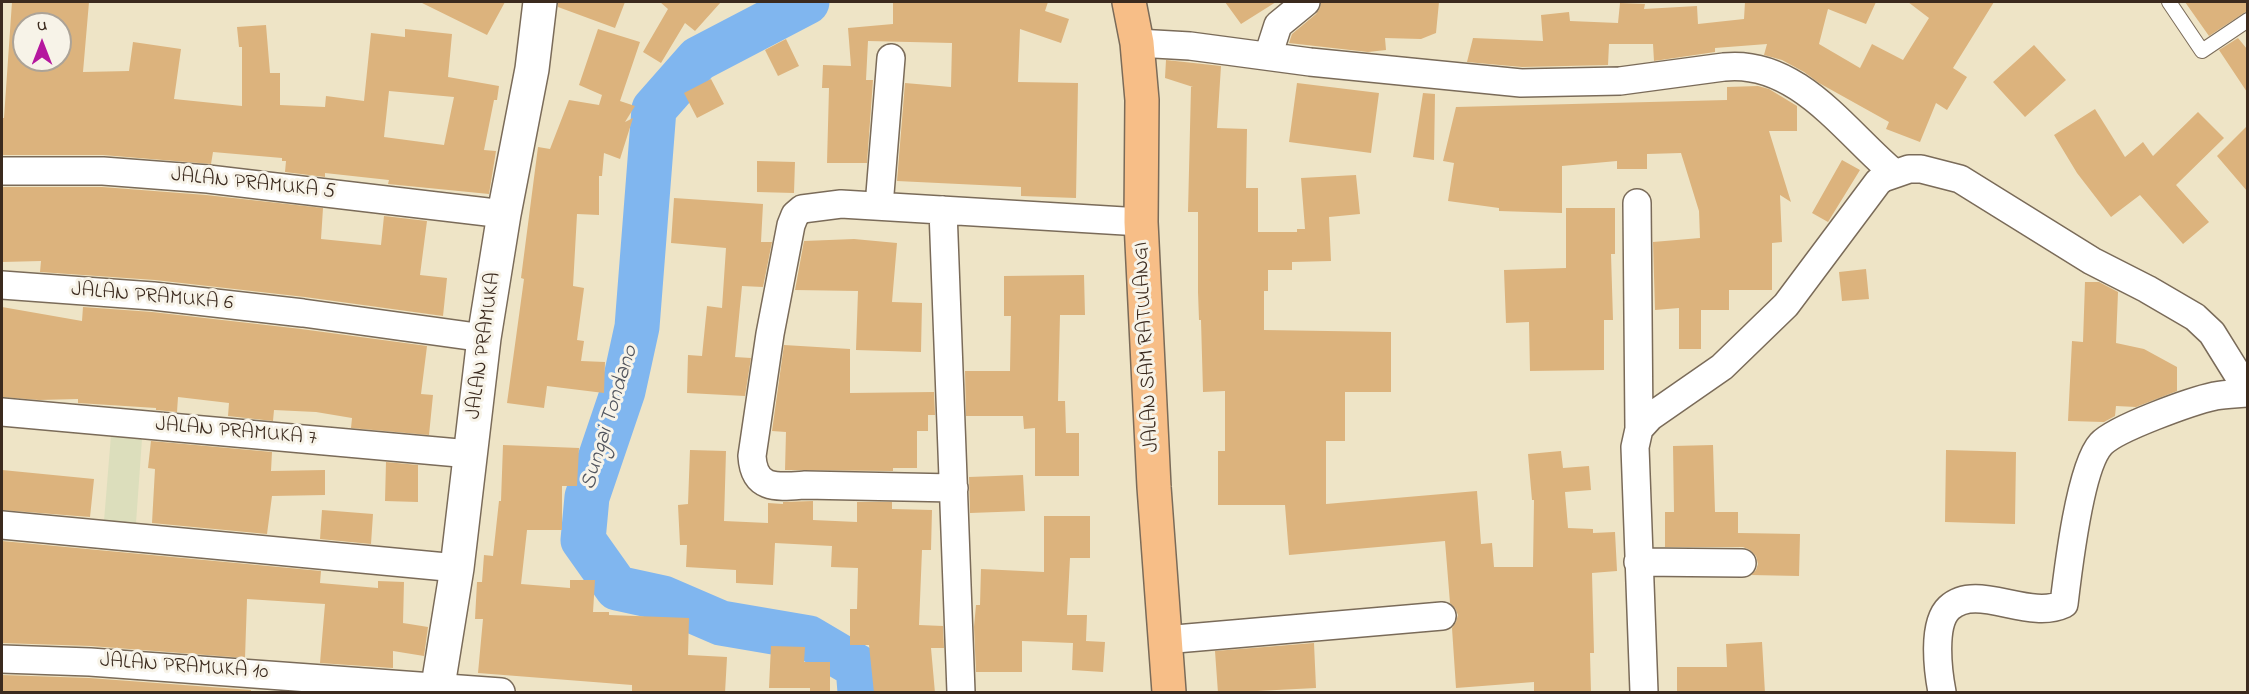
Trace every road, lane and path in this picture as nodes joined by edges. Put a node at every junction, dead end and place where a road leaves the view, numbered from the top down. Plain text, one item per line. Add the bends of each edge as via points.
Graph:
1 (540, 2) edge
2 (1129, 2) edge
3 (1306, 2) edge
4 (2169, 2) edge
5 (2247, 20) edge
6 (1137, 43) junction
7 (1268, 56) junction
8 (891, 58) dead end
9 (2, 171) edge
10 (1894, 173) junction
11 (1637, 203) dead end
12 (879, 206) junction
13 (943, 210) junction
14 (504, 214) junction
15 (1141, 222) junction
16 (2, 285) edge
17 (484, 338) junction
18 (2247, 392) edge
19 (2, 412) edge
20 (1639, 429) junction
21 (470, 454) junction
22 (954, 488) junction
23 (2, 525) edge
24 (1638, 562) junction
25 (1743, 563) dead end
26 (457, 568) junction
27 (1442, 616) dead end
28 (1164, 640) junction
29 (2, 659) edge
30 (437, 689) edge
31 (501, 693) edge
32 (961, 693) edge
33 (1168, 693) edge
34 (1644, 693) edge
35 (1942, 693) edge

1 - 14 street, JALAN PRAMUKA via 532,69
2 - 6 main road, JALAN SAM RATULANGI
3 - 7 street via 1278,25
4 - 5 lane via 2202,51
6 - 7 street
6 - 15 main road, JALAN SAM RATULANGI via 1142,100
7 - 10 street via 1521,83 1620,81 1731,66 1749,69 1775,74 1800,88
8 - 12 street
9 - 14 street, JALAN PRAMUKA 5 via 103,171 196,178
10 - 18 street via 1921,169 1960,179 2092,261 2195,317 2211,333
10 - 20 street via 1878,182 1786,305 1761,331 1722,367 1650,417
11 - 20 street
12 - 13 street
12 - 22 street via 831,205 802,209 795,215 770,334 753,469 757,478 781,487
13 - 15 street
13 - 22 street
14 - 17 street, JALAN PRAMUKA
15 - 28 main road, JALAN SAM RATULANGI
16 - 17 street, JALAN PRAMUKA 6 via 153,296
17 - 21 street, JALAN PRAMUKA
18 - 35 street via 2189,404 2128,426 2100,444 2084,484 2064,604 2035,609 1967,598 1956,602 1940,621
19 - 21 street, JALAN PRAMUKA 7
20 - 24 street via 1635,447
21 - 26 street, JALAN PRAMUKA
22 - 32 street
23 - 26 street
24 - 25 street
24 - 34 street
26 - 30 street, JALAN PRAMUKA
27 - 28 street
28 - 33 main road, JALAN SAM RATULANGI
29 - 30 street, JALAN PRAMUKA 10 via 90,662
30 - 31 street, JALAN PRAMUKA 10

